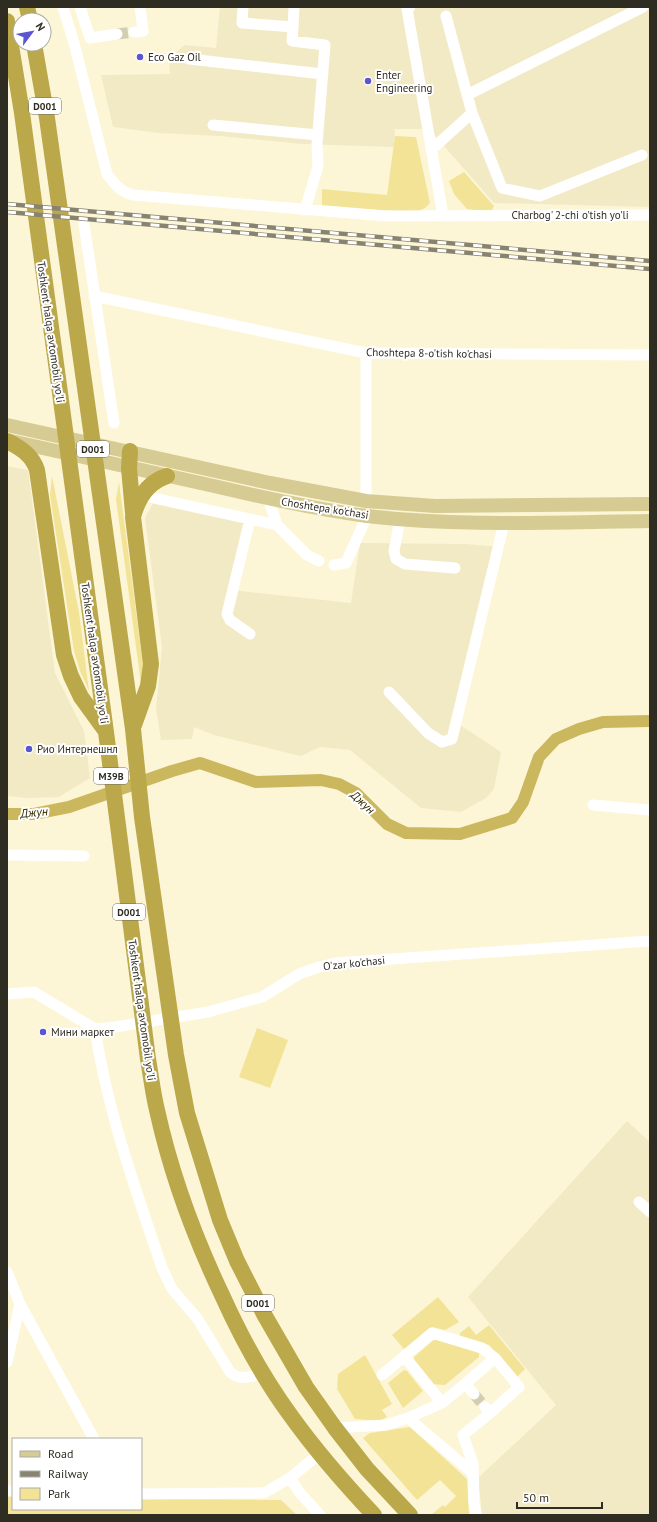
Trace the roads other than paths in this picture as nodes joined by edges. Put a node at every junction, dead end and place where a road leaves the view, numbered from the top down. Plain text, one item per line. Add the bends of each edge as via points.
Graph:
1 (63, 7) edge
2 (80, 7) edge
3 (140, 7) edge
4 (243, 7) edge
5 (294, 7) edge
6 (410, 7) edge
7 (643, 7) edge
8 (446, 16) dead end
9 (7, 21) edge
10 (293, 27) junction
11 (134, 32) dead end
12 (117, 34) tunnel mouth
13 (35, 52) edge
14 (189, 59) dead end
15 (323, 74) junction
16 (467, 95) junction
17 (472, 113) junction
18 (213, 125) dead end
19 (318, 135) junction
20 (431, 150) junction
21 (642, 155) dead end
22 (305, 210) junction
23 (650, 215) edge
24 (443, 216) junction
25 (84, 224) dead end
26 (94, 296) junction
27 (366, 353) junction
28 (650, 355) edge
29 (114, 423) dead end
30 (7, 425) edge
31 (7, 440) edge
32 (126, 451) junction
33 (125, 467) junction
34 (168, 476) junction
35 (149, 497) dead end
36 (268, 498) junction
37 (366, 501) junction
38 (643, 504) edge
39 (367, 516) junction
40 (133, 517) junction
41 (250, 519) junction
42 (400, 519) junction
43 (644, 521) edge
44 (504, 523) junction
45 (277, 525) junction
46 (319, 561) dead end
47 (334, 565) dead end
48 (455, 568) dead end
49 (250, 634) dead end
50 (389, 692) dead end
51 (133, 729) junction
52 (106, 732) junction
53 (593, 805) dead end
54 (650, 810) edge
55 (116, 820) joint
56 (7, 855) edge
57 (84, 856) dead end
58 (650, 941) edge
59 (7, 994) edge
60 (95, 1028) junction
61 (639, 1202) dead end
62 (650, 1212) edge
63 (7, 1272) edge
64 (20, 1304) junction
65 (404, 1357) junction
66 (495, 1358) junction
67 (7, 1362) edge
68 (262, 1373) junction
69 (382, 1375) dead end
70 (465, 1384) junction
71 (474, 1394) tunnel mouth
72 (442, 1403) junction
73 (408, 1418) junction
74 (335, 1428) junction
75 (93, 1438) edge
76 (319, 1454) junction
77 (473, 1472) junction
78 (290, 1478) junction
79 (142, 1494) edge
80 (320, 1515) edge
81 (374, 1515) edge
82 (410, 1515) edge
83 (476, 1515) edge

1 - 22 street, Charbog' 2-chi o'tish yo'li via 107,174 123,192 133,195
2 - 12 street via 90,38
3 - 11 street via 143,31
4 - 10 street via 242,23
5 - 10 street
6 - 20 street via 406,9
7 - 16 street
8 - 16 street
9 - 52 highway, Toshkent halqa avtomobil yo'li / D001 via 22,113
10 - 15 street via 292,41 325,45
13 - 51 highway, D001 via 47,118
14 - 15 street
15 - 19 street
16 - 17 street
17 - 20 street
17 - 21 street via 502,188 540,196
18 - 19 street
19 - 22 street via 318,166
20 - 24 street
22 - 24 street, Charbog' 2-chi o'tish yo'li via 386,216
23 - 24 street, Charbog' 2-chi o'tish yo'li
25 - 26 street
26 - 27 street, Choshtepa 8-o'tish ko'chasi
26 - 29 street
27 - 28 street, Choshtepa 8-o'tish ko'chasi
27 - 37 street
30 - 32 main road, Choshtepa ko'chasi
31 - 33 main road, Choshtepa ko'chasi
31 - 52 highway via 28,454 35,464 64,655 81,696
32 - 33 highway
32 - 37 main road, Choshtepa ko'chasi
33 - 34 main road, Choshtepa ko'chasi
33 - 40 highway
34 - 36 main road, Choshtepa ko'chasi
34 - 40 highway via 147,488 138,502
35 - 41 street
36 - 39 main road, Choshtepa ko'chasi
36 - 45 street
37 - 38 main road, Choshtepa ko'chasi via 435,506
38 - 43 main road
39 - 42 main road, Choshtepa ko'chasi
39 - 47 street via 346,563
40 - 51 highway via 151,664 148,686
41 - 45 street
41 - 49 street via 227,614 230,620
42 - 44 main road, Choshtepa ko'chasi
42 - 48 street via 394,551 396,559 405,564
43 - 44 main road, Choshtepa ko'chasi
44 - 50 street via 452,739 442,742 428,733
45 - 46 street via 307,556
51 - 74 highway, D001 via 142,817 176,1055 187,1113 201,1162 237,1262 285,1352
52 - 55 highway, Toshkent halqa avtomobil yo'li / M39B
53 - 54 street
55 - 68 highway, Toshkent halqa avtomobil yo'li / D001 via 156,1110 174,1174 201,1252 237,1329
56 - 57 street
58 - 60 street, O'zar ko'chasi via 335,963 299,974 262,997 208,1012
59 - 60 street via 34,992
60 - 68 street via 99,1056 118,1133 157,1253 172,1289 197,1318 230,1372 241,1378
61 - 62 street
63 - 64 street
64 - 67 street
64 - 75 street
65 - 66 street via 432,1333 482,1348
65 - 69 street
65 - 72 street
66 - 70 street
66 - 77 street via 520,1388 487,1410 463,1435 473,1464
68 - 76 highway, Toshkent halqa avtomobil yo'li / D001
70 - 71 street
70 - 72 street
72 - 73 street
73 - 74 street via 386,1425
73 - 77 street
74 - 82 highway, D001 via 367,1469
76 - 78 street
76 - 81 highway, Toshkent halqa avtomobil yo'li / D001
77 - 83 street
78 - 79 street via 264,1493
78 - 80 street

